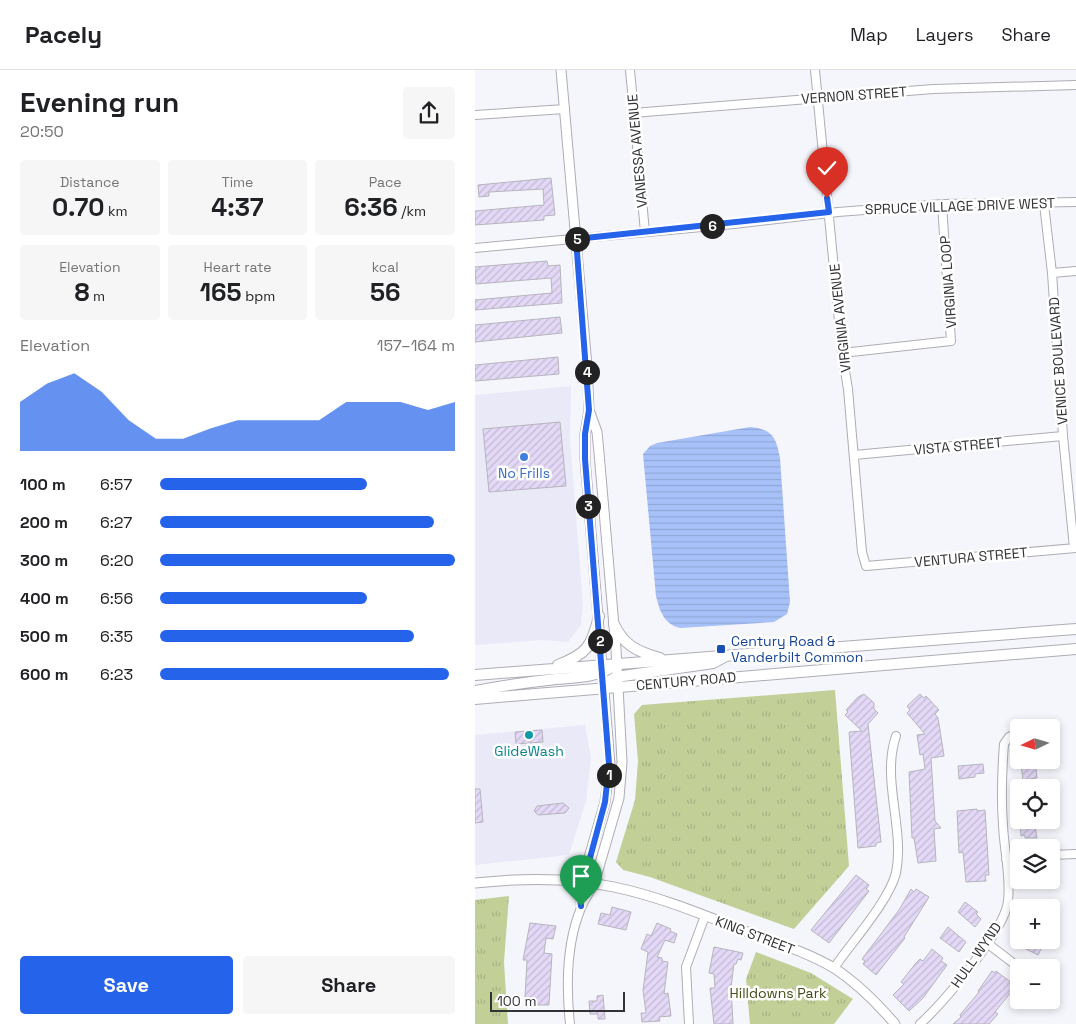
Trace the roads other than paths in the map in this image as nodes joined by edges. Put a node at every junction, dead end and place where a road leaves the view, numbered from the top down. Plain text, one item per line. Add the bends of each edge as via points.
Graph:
1 (561, 70) edge
2 (630, 70) edge
3 (815, 70) edge
4 (1076, 86) edge
5 (817, 98) junction
6 (565, 108) junction
7 (633, 113) junction
8 (475, 115) edge
9 (1076, 202) edge
10 (942, 204) junction
11 (1044, 204) junction
12 (829, 212) junction
13 (645, 232) junction
14 (576, 239) junction
15 (475, 248) edge
16 (1076, 271) edge
17 (1052, 273) junction
18 (842, 353) junction
19 (589, 410) junction
20 (1063, 436) junction
21 (853, 455) junction
22 (1075, 548) edge
23 (866, 566) joint
24 (599, 616) junction
25 (614, 624) junction
26 (1076, 629) edge
27 (1076, 649) edge
28 (728, 655) junction
29 (668, 660) junction
30 (617, 664) junction
31 (547, 670) junction
32 (602, 670) junction
33 (475, 675) edge
34 (616, 682) junction
35 (604, 688) junction
36 (475, 691) edge
37 (475, 699) edge
38 (896, 736) dead end
39 (1010, 736) edge
40 (1076, 854) edge
41 (1060, 855) edge
42 (1006, 859) junction
43 (1010, 859) edge
44 (582, 882) junction
45 (475, 883) edge
46 (594, 884) junction
47 (581, 906) junction
48 (705, 916) junction
49 (987, 943) junction
50 (1010, 961) edge
51 (834, 968) junction
52 (570, 1024) edge
53 (689, 1024) edge
54 (895, 1024) edge
55 (919, 1024) edge

1 - 6 street
2 - 7 street, VANESSA AVENUE
3 - 5 street, VIRGINIA AVENUE
4 - 5 street, VERNON STREET via 933,89
5 - 7 street, VERNON STREET
5 - 12 street, VIRGINIA AVENUE
6 - 8 street
6 - 14 street
7 - 13 street, VANESSA AVENUE
9 - 11 street, SPRUCE VILLAGE DRIVE WEST
10 - 11 street, SPRUCE VILLAGE DRIVE WEST
10 - 12 street, SPRUCE VILLAGE DRIVE WEST
10 - 18 street, VIRGINIA LOOP via 951,341
11 - 17 street, VENICE BOULEVARD
12 - 13 street, SPRUCE VILLAGE DRIVE WEST
12 - 18 street, VIRGINIA AVENUE
13 - 14 street, SPRUCE VILLAGE DRIVE WEST
14 - 15 street, SPRUCE VILLAGE DRIVE WEST
14 - 19 street
16 - 17 street
17 - 20 street, VENICE BOULEVARD
18 - 21 street, VIRGINIA AVENUE
19 - 24 street via 585,459
19 - 25 street via 597,432
20 - 21 street, VISTA STREET
20 - 22 street, VENICE BOULEVARD
21 - 23 street, VIRGINIA AVENUE
22 - 23 street, VENTURA STREET
24 - 31 main road via 591,644 577,658
24 - 32 street
25 - 29 main road via 619,636 635,650
25 - 30 street
26 - 28 main road, CENTURY ROAD
27 - 34 main road, CENTURY ROAD
28 - 29 main road, CENTURY ROAD
28 - 34 main road via 713,663
29 - 30 main road, CENTURY ROAD
30 - 32 main road
30 - 34 street
31 - 32 main road
31 - 33 main road
32 - 35 street
32 - 36 main road
34 - 35 main road via 609,681
34 - 46 street via 622,747 621,779 614,817
35 - 37 main road
35 - 44 street via 609,778
38 - 51 street via 890,758 896,872 888,892
39 - 42 street, HULL WYND via 1004,744
40 - 41 street
42 - 43 street
42 - 49 street, HULL WYND via 1008,903
44 - 45 street, KING STREET via 521,879
44 - 46 street, KING STREET
44 - 47 street
46 - 47 street
46 - 48 street, KING STREET via 649,896
47 - 52 street via 570,952
48 - 51 street, KING STREET
48 - 53 street via 686,967
49 - 50 street
49 - 55 street, HULL WYND via 946,999
51 - 54 street, KING STREET via 862,990

